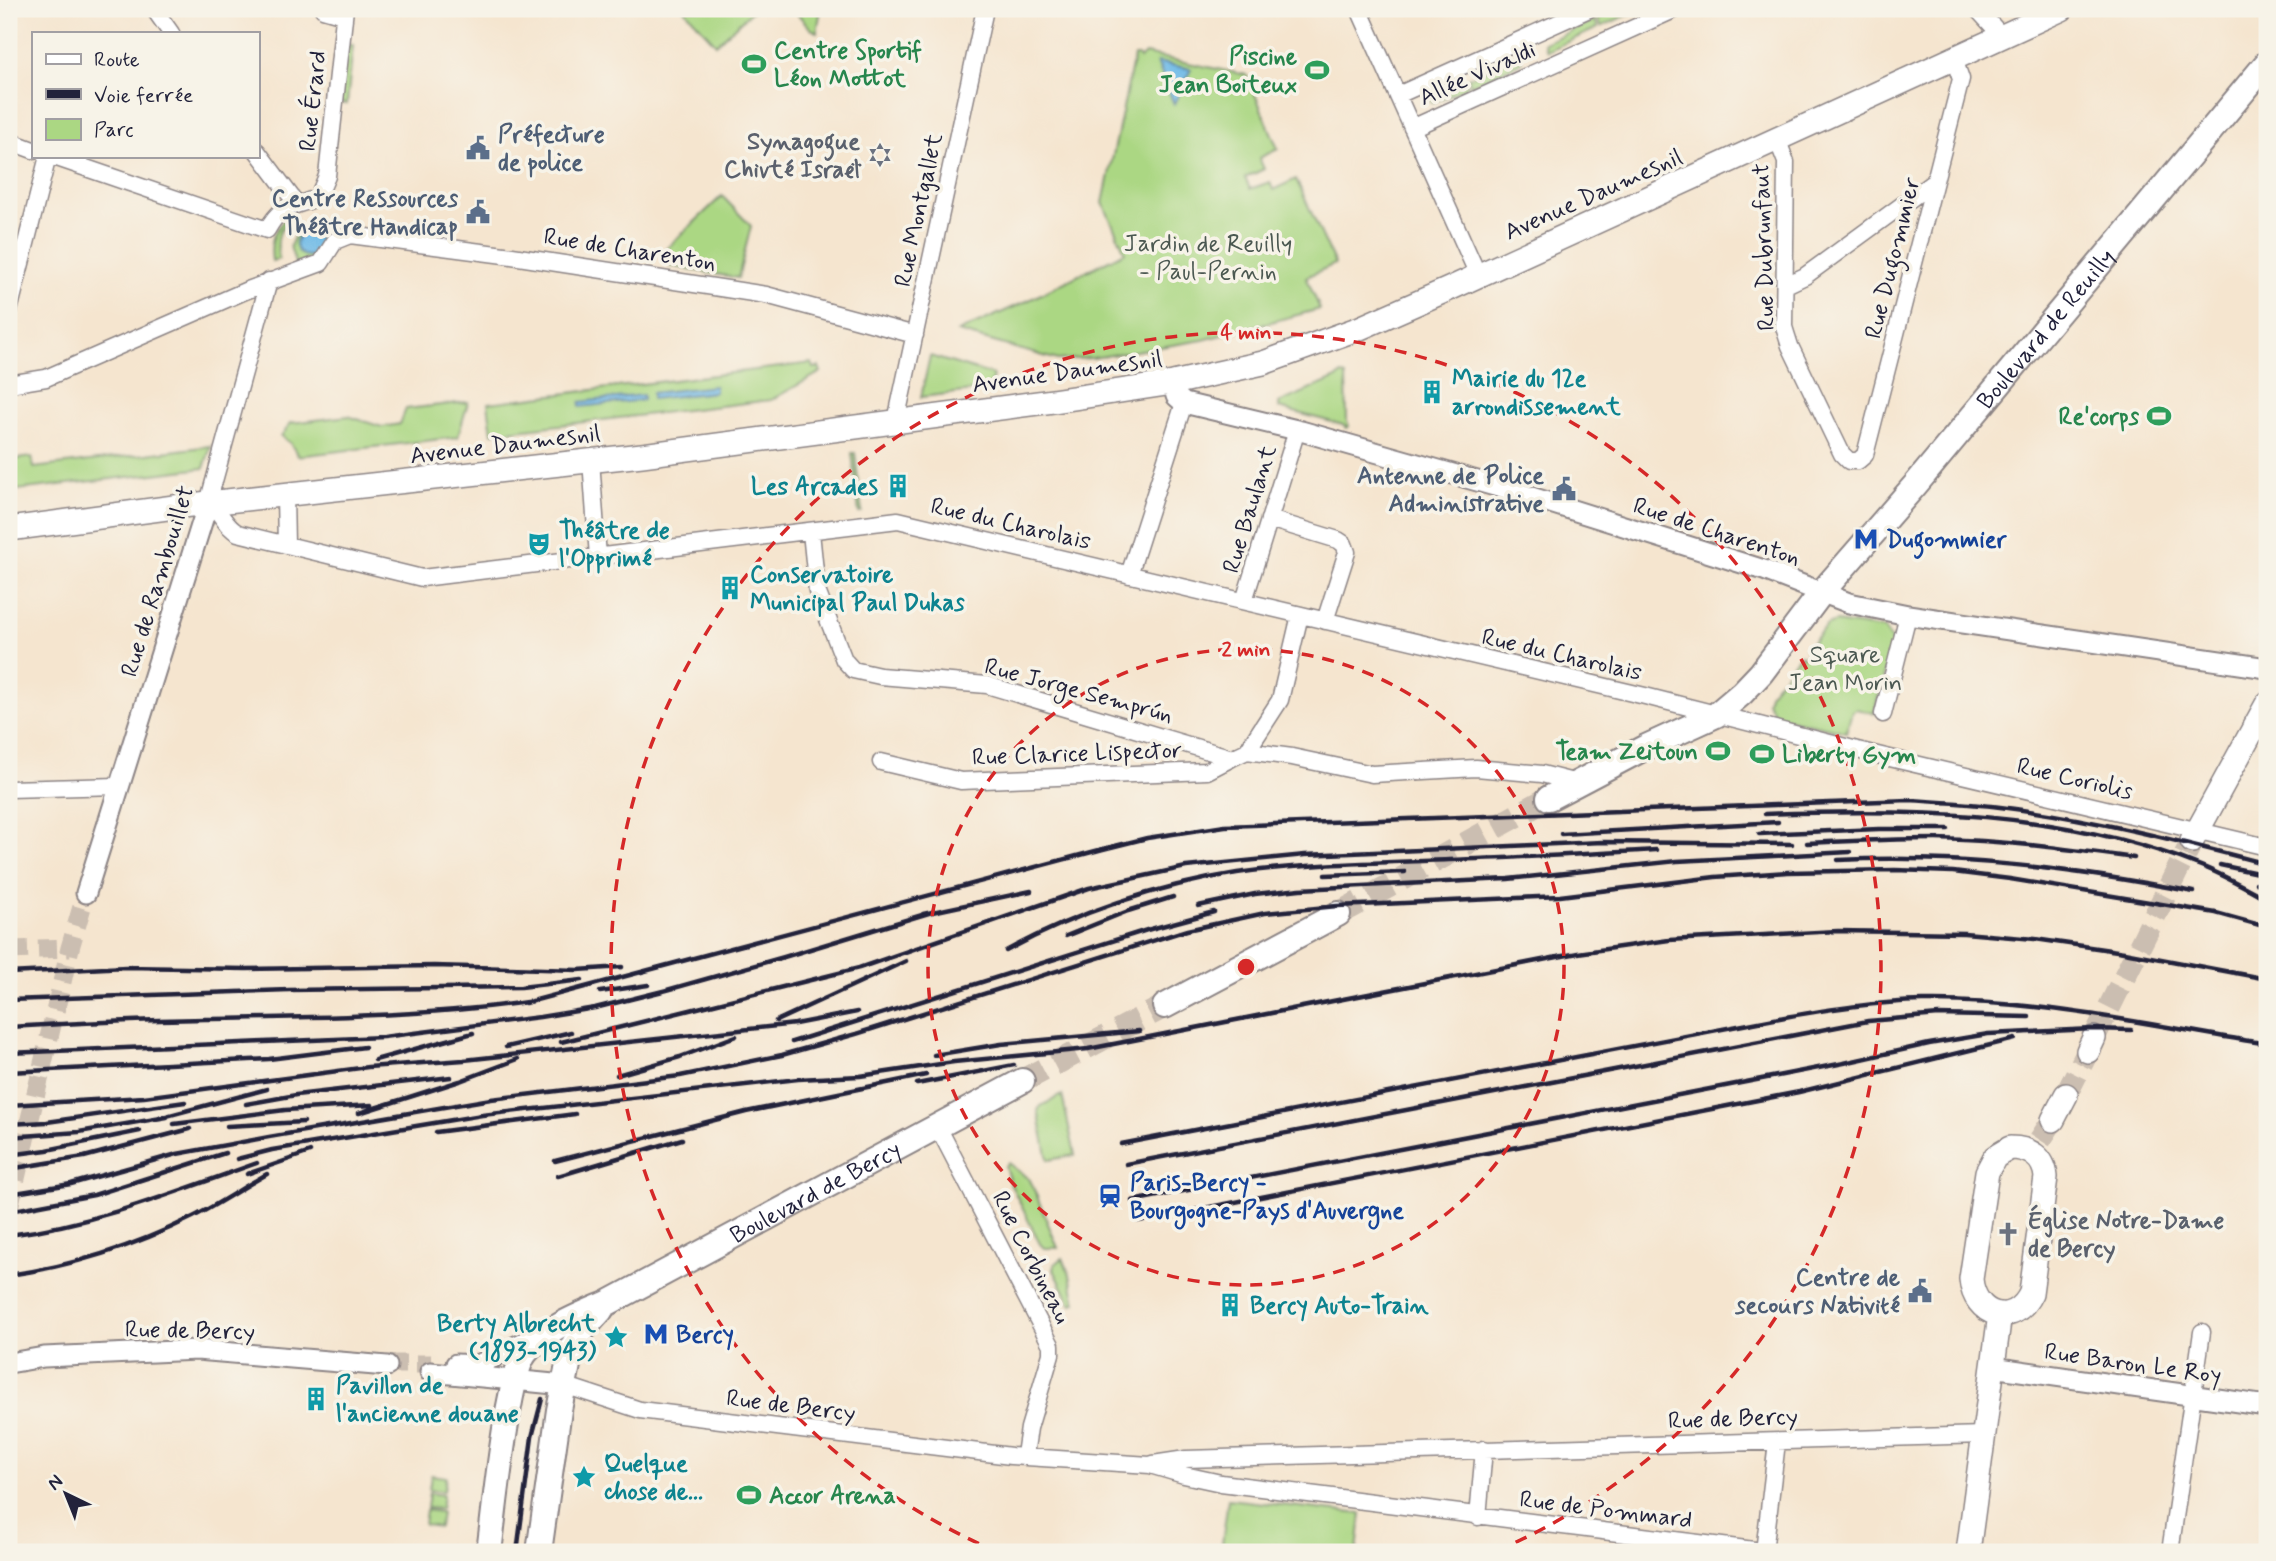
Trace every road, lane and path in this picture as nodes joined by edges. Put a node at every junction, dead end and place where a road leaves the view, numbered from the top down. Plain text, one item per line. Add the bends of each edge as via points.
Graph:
1 (154, 9) edge
2 (323, 9) edge
3 (985, 9) edge
4 (1359, 9) edge
5 (1589, 9) edge
6 (1676, 9) edge
7 (1977, 9) edge
8 (2062, 9) edge
9 (345, 12) edge
10 (171, 32) edge
11 (2001, 36) junction
12 (1954, 59) junction
13 (2266, 67) edge
14 (1398, 95) junction
15 (1412, 128) junction
16 (1777, 139) junction
17 (9, 141) edge
18 (32, 150) edge
19 (259, 154) edge
20 (48, 158) edge
21 (55, 158) edge
22 (1935, 181) junction
23 (296, 203) junction
24 (1479, 275) junction
25 (270, 281) junction
26 (1786, 285) junction
27 (9, 311) edge
28 (915, 335) junction
29 (1173, 383) junction
30 (9, 384) edge
31 (1184, 403) junction
32 (896, 421) junction
33 (1297, 430) junction
34 (591, 460) junction
35 (1853, 461) joint
36 (285, 495) junction
37 (208, 503) junction
38 (1269, 519) junction
39 (9, 529) edge
40 (811, 531) junction
41 (285, 545) junction
42 (598, 557) junction
43 (1129, 575) junction
44 (1822, 592) junction
45 (1244, 601) junction
46 (1300, 615) junction
47 (1908, 615) junction
48 (1325, 621) junction
49 (2267, 668) edge
50 (2267, 704) edge
51 (1882, 714) dead end
52 (1716, 715) junction
53 (1240, 754) junction
54 (881, 762) dead end
55 (1577, 783) junction
56 (118, 786) junction
57 (9, 789) edge
58 (1549, 798) tunnel mouth
59 (2194, 836) junction
60 (2267, 847) edge
61 (86, 893) tunnel mouth
62 (1338, 914) tunnel mouth
63 (1165, 1006) tunnel mouth
64 (1022, 1081) tunnel mouth
65 (2066, 1095) tunnel mouth
66 (2053, 1120) tunnel mouth
67 (938, 1127) junction
68 (608, 1303) junction
69 (2000, 1314) junction
70 (2202, 1332) dead end
71 (541, 1336) junction
72 (569, 1360) junction
73 (9, 1363) edge
74 (382, 1365) tunnel mouth
75 (1992, 1367) junction
76 (480, 1378) junction
77 (516, 1381) junction
78 (564, 1385) junction
79 (2192, 1397) junction
80 (2267, 1406) edge
81 (508, 1416) junction
82 (1982, 1440) junction
83 (1777, 1442) junction
84 (1484, 1449) junction
85 (1025, 1455) junction
86 (1150, 1465) junction
87 (1478, 1517) junction
88 (489, 1552) edge
89 (538, 1552) edge
90 (1764, 1552) edge
91 (1770, 1552) edge
92 (1968, 1552) edge
93 (2170, 1552) edge

1 - 10 street
2 - 9 street
3 - 28 street, Rue Montgallet
4 - 14 street
5 - 14 street, Allée Vivaldi
6 - 15 street, Allée Vivaldi
7 - 11 street
8 - 11 main road, Avenue Daumesnil
9 - 23 street, Rue Érard via 327,176 318,197
11 - 12 main road, Avenue Daumesnil
12 - 16 main road, Avenue Daumesnil
12 - 22 street, Rue Dugommier via 1961,79
13 - 44 main road, Boulevard de Reuilly
14 - 15 street
15 - 24 street
16 - 24 main road, Avenue Daumesnil
16 - 26 street, Rue Dubrunfaut via 1786,162
17 - 18 street
19 - 23 street
20 - 27 street
21 - 23 street via 267,230 278,214
22 - 26 street
22 - 35 street, Rue Dugommier via 1865,455
24 - 29 main road, Avenue Daumesnil via 1263,363
25 - 28 street, Rue de Charenton via 321,263 335,241 350,235 766,295
25 - 30 street via 46,378
25 - 37 street, Rue de Rambouillet
26 - 35 street, Rue Dubrunfaut via 1784,327 1790,346 1842,454
28 - 32 street, Rue Montgallet
29 - 31 street via 1176,396
29 - 32 main road, Avenue Daumesnil
31 - 33 street, Rue de Charenton
31 - 43 street
32 - 34 main road, Avenue Daumesnil
33 - 38 street, Rue Baulant
33 - 44 street, Rue de Charenton via 1509,490
34 - 36 main road, Avenue Daumesnil
34 - 42 street
36 - 37 main road, Avenue Daumesnil
36 - 41 street
37 - 39 main road, Avenue Daumesnil
37 - 41 street, Rue du Charolais via 238,533
37 - 56 street, Rue de Rambouillet
38 - 45 street, Rue Baulant
38 - 48 street via 1344,544 1347,552
40 - 42 street, Rue du Charolais
40 - 43 street, Rue du Charolais via 898,520
40 - 53 street, Rue Jorge Semprún via 817,591 844,660 853,670 987,685
41 - 42 street, Rue du Charolais via 422,578
43 - 45 street, Rue du Charolais
44 - 47 street, Rue de Charenton via 1849,603
44 - 52 main road via 1761,673
45 - 46 street, Rue du Charolais
46 - 48 street, Rue du Charolais
46 - 53 street via 1280,700
47 - 49 street, Rue de Charenton
47 - 51 street
48 - 52 street, Rue du Charolais
50 - 59 main road
52 - 55 main road
52 - 59 street, Rue Coriolis
53 - 54 street, Rue Clarice Lispector via 1207,771 961,782
53 - 55 street via 1292,757 1372,774 1476,768 1542,774
55 - 58 main road
56 - 57 street
56 - 61 street, Rue de Rambouillet
59 - 60 street, Rue Coriolis
62 - 63 main road
64 - 67 main road, Boulevard de Bercy
65 - 66 main road
67 - 68 main road, Boulevard de Bercy
67 - 85 street, Rue Corbineau via 1051,1345
68 - 71 main road, Boulevard de Bercy
68 - 72 main road, Boulevard de Bercy via 583,1330
69 - 69 main road via 2020,1308 2031,1293 2046,1177 2037,1146 2002,1151 1987,1172 1972,1290 1979,1304
69 - 75 main road
70 - 79 street
71 - 72 street
71 - 76 street, Rue de Bercy via 478,1365 430,1368
71 - 77 main road via 524,1355
72 - 78 main road, Boulevard de Bercy
73 - 74 street, Rue de Bercy via 44,1357 197,1350
75 - 79 street, Rue Baron Le Roy
75 - 82 main road
76 - 77 street, Rue de Bercy
76 - 81 street via 499,1393
77 - 78 street, Rue de Bercy
77 - 81 main road
78 - 85 street, Rue de Bercy via 640,1410
78 - 89 main road, Boulevard de Bercy
79 - 80 street, Rue Baron Le Roy
79 - 93 street
81 - 88 main road
82 - 83 street, Rue de Bercy
82 - 92 main road
83 - 84 street, Rue de Bercy
83 - 90 street
84 - 86 street, Rue de Bercy via 1185,1459
84 - 87 street
85 - 86 street, Rue de Bercy
86 - 87 street, Rue de Bercy via 1221,1483
87 - 90 street, Rue de Pommard
90 - 91 street, Rue de Pommard

